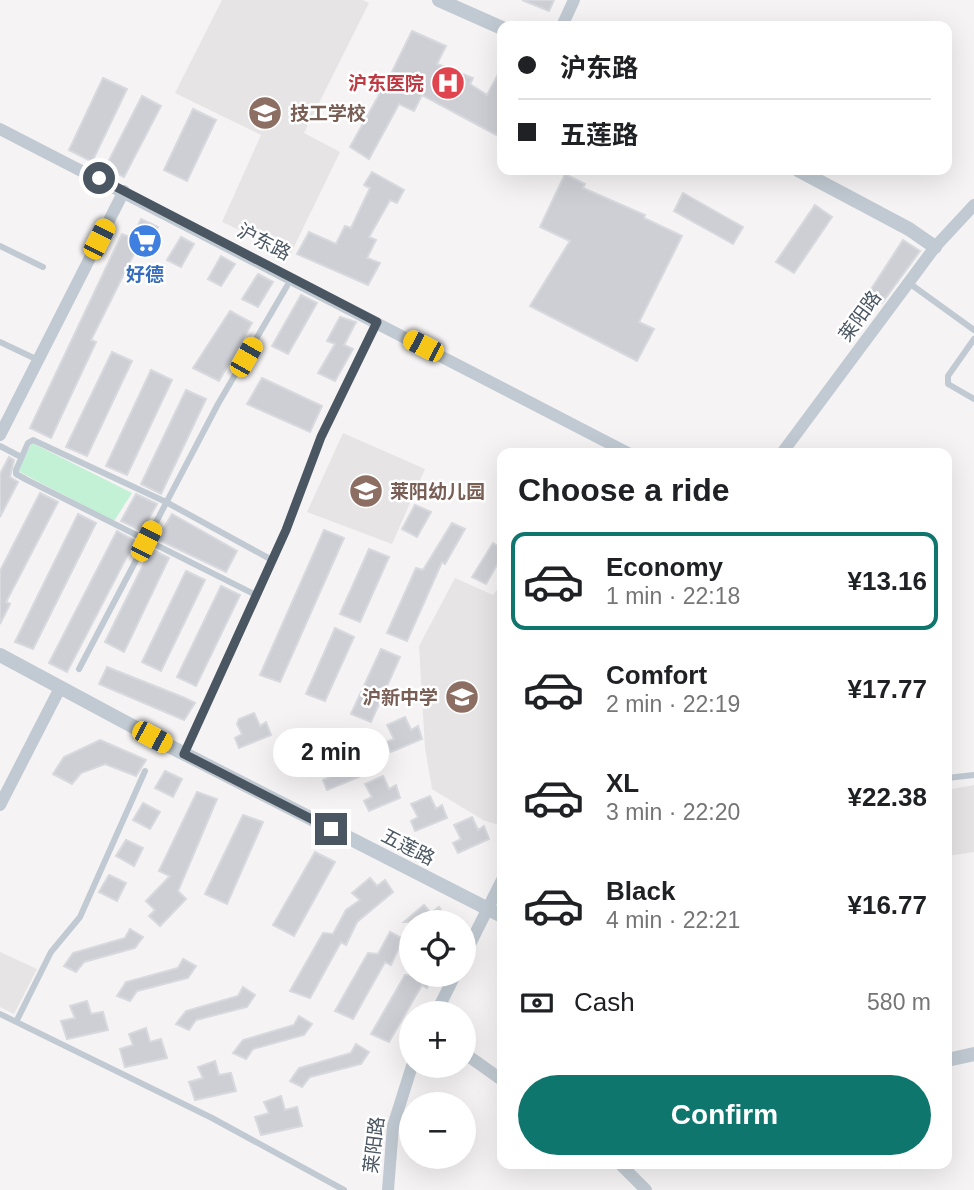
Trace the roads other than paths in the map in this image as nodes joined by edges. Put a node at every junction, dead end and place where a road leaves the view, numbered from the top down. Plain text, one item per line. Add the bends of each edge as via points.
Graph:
1 (439, 0) edge
2 (574, 0) edge
3 (564, 21) edge
4 (497, 27) edge
5 (0, 129) edge
6 (807, 175) edge
7 (124, 191) junction
8 (974, 205) edge
9 (0, 246) edge
10 (936, 247) junction
11 (43, 267) dead end
12 (909, 283) junction
13 (287, 286) dead end
14 (377, 322) junction
15 (974, 330) edge
16 (974, 339) edge
17 (0, 342) edge
18 (38, 360) junction
19 (974, 399) edge
20 (0, 435) edge
21 (0, 446) edge
22 (618, 448) edge
23 (786, 448) edge
24 (22, 457) junction
25 (166, 502) junction
26 (146, 541) junction
27 (272, 560) junction
28 (256, 595) junction
29 (0, 655) edge
30 (79, 669) dead end
31 (60, 688) junction
32 (184, 754) junction
33 (145, 771) dead end
34 (974, 775) edge
35 (952, 777) edge
36 (0, 805) edge
37 (497, 889) edge
38 (487, 908) junction
39 (497, 913) edge
40 (476, 931) edge
41 (0, 1014) edge
42 (17, 1020) junction
43 (974, 1054) edge
44 (952, 1059) edge
45 (476, 1062) edge
46 (497, 1076) edge
47 (408, 1078) edge
48 (625, 1169) edge
49 (344, 1190) edge
50 (388, 1190) edge
51 (646, 1190) edge

1 - 4 street
2 - 3 street
5 - 7 street, 沪东路
6 - 10 street
7 - 14 street, 沪东路
7 - 18 street
8 - 10 street, 莱阳路
9 - 11 lane
10 - 12 street, 莱阳路
12 - 15 lane
12 - 23 street, 莱阳路
13 - 25 lane
14 - 22 street, 沪东路
14 - 27 lane via 321,437
16 - 19 lane via 948,376 948,384
17 - 18 lane
18 - 20 street
21 - 24 lane
24 - 25 lane via 33,440
24 - 26 lane via 16,474
25 - 26 lane
25 - 27 lane
26 - 28 lane
26 - 30 lane
27 - 28 lane
28 - 32 lane
29 - 31 street, 五莲路
31 - 32 street, 五莲路
31 - 36 street
32 - 38 street, 五莲路
33 - 42 lane via 80,917 51,952
34 - 35 lane
37 - 38 street
38 - 39 street, 五莲路
38 - 40 street
41 - 42 lane
42 - 49 lane
43 - 44 street
45 - 46 street
47 - 50 street, 莱阳路 via 393,1126
48 - 51 street

